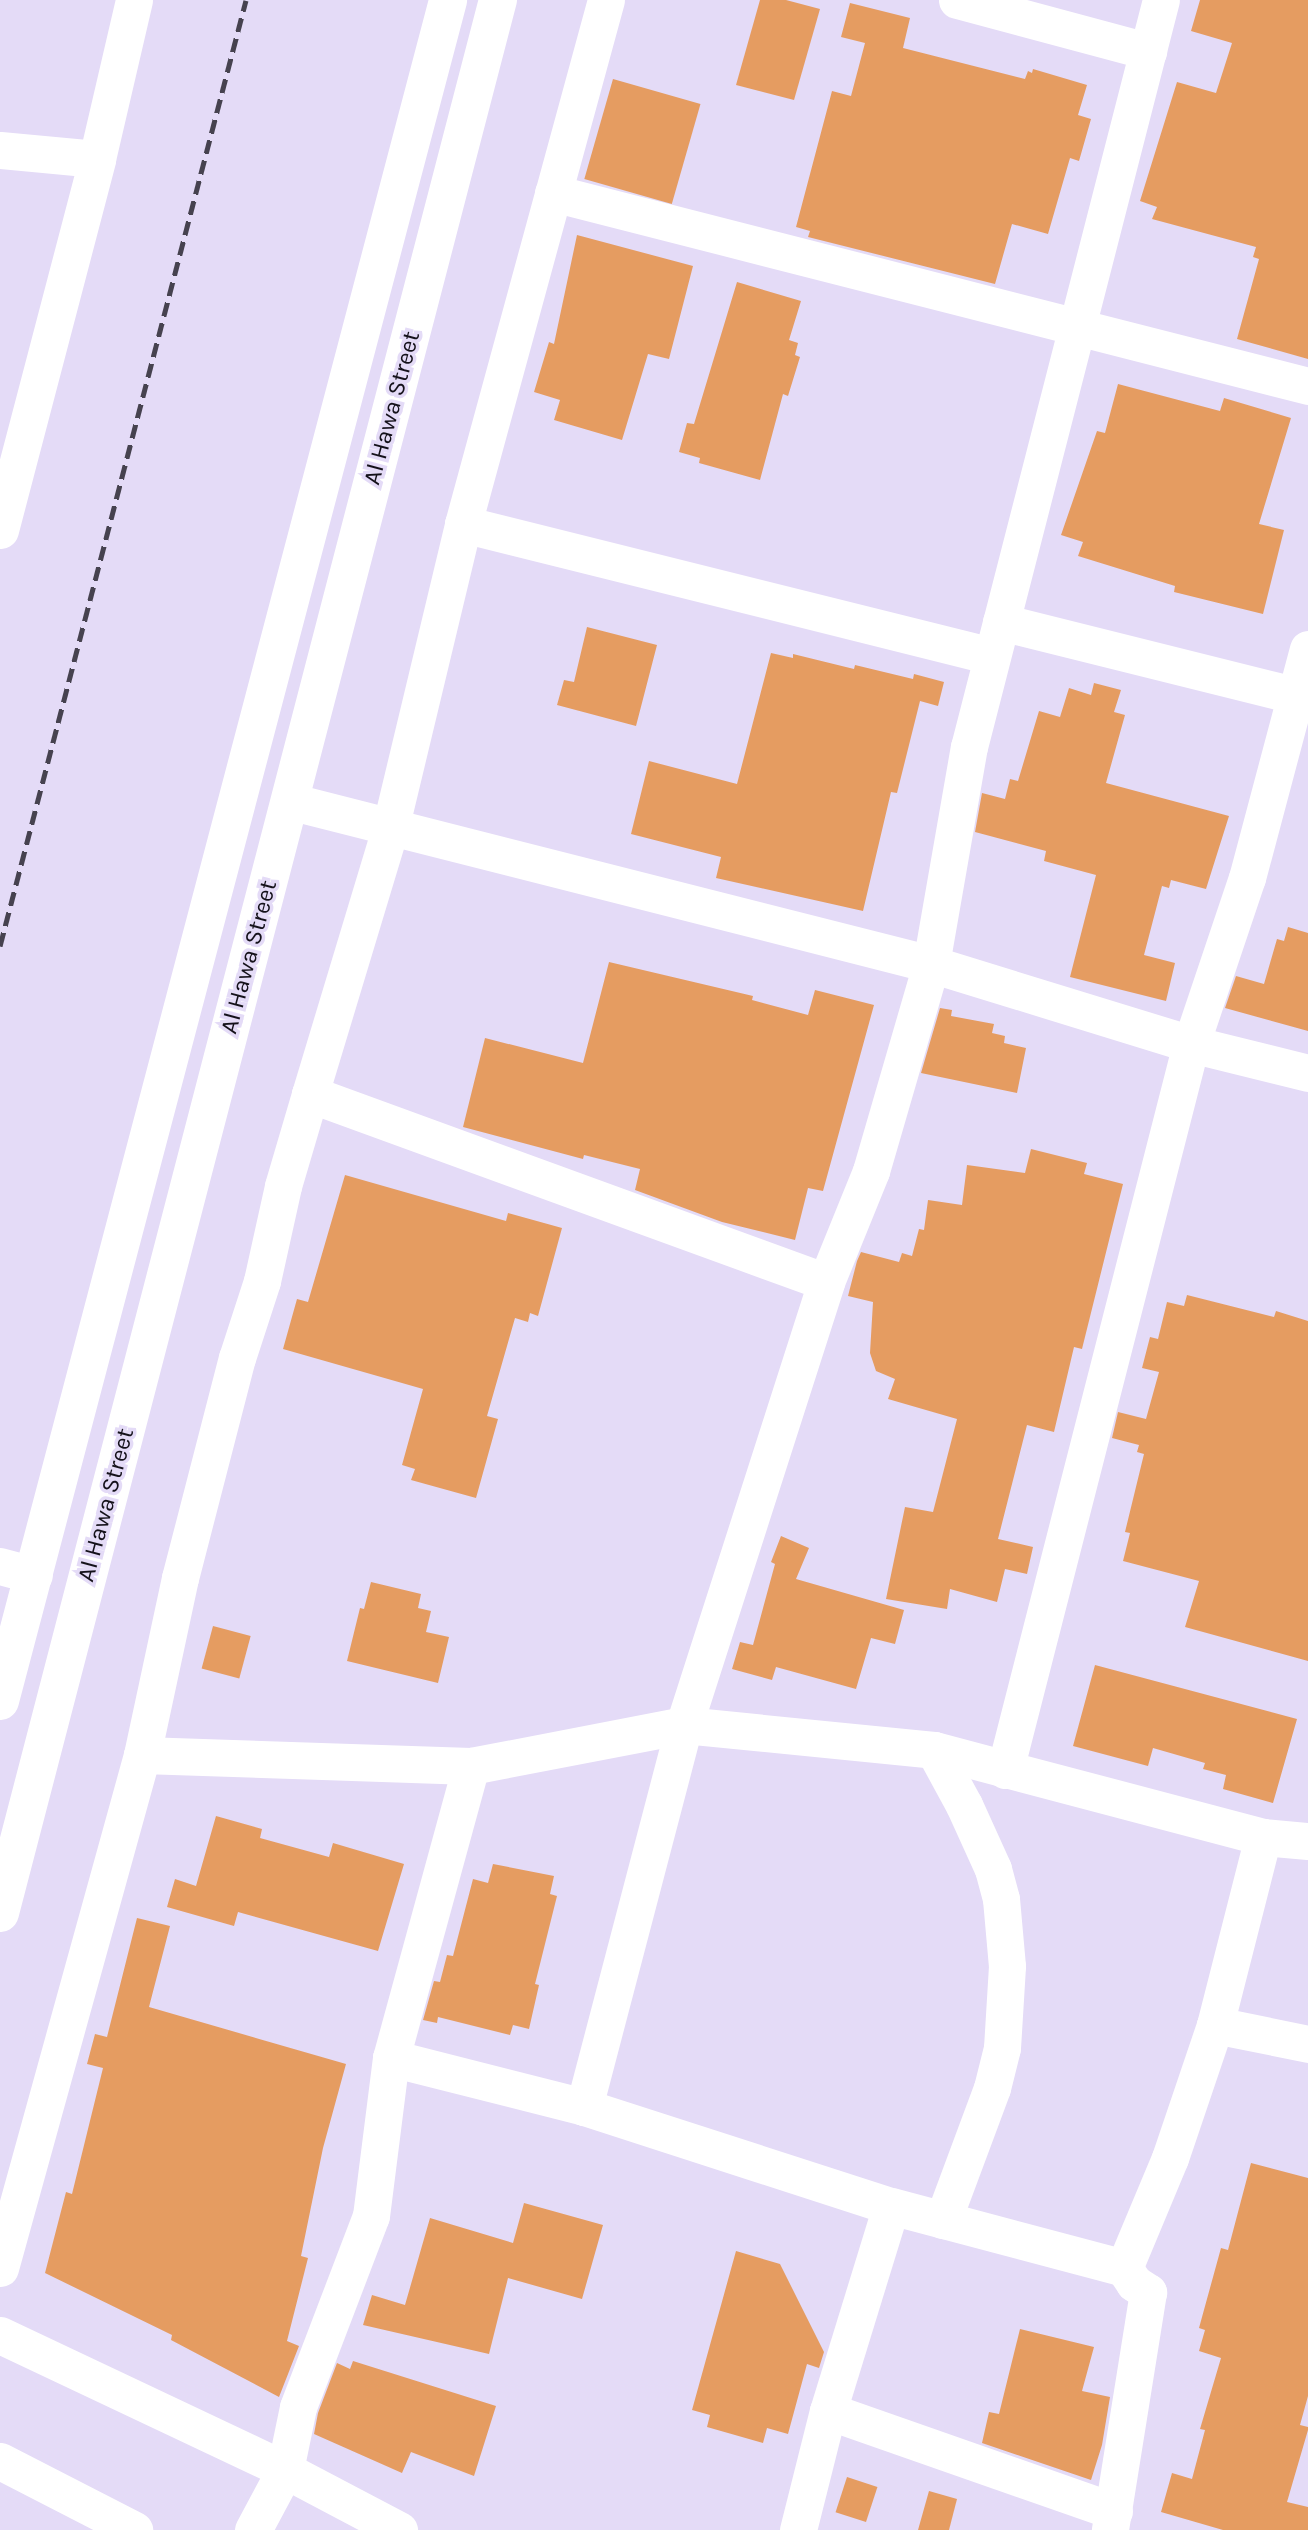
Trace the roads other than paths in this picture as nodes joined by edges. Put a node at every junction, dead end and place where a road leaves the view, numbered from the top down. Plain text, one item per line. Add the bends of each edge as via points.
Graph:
1 (134, 0) edge
2 (448, 0) edge
3 (498, 0) edge
4 (606, 0) edge
5 (957, 0) edge
6 (1161, 0) edge
7 (1148, 51) junction
8 (0, 150) edge
9 (97, 159) junction
10 (553, 193) junction
11 (1078, 329) junction
12 (1308, 387) edge
13 (463, 524) junction
14 (0, 530) edge
15 (997, 639) junction
16 (1308, 649) edge
17 (1297, 696) junction
18 (289, 802) junction
19 (390, 830) junction
20 (931, 964) junction
21 (1191, 1044) junction
22 (1308, 1073) edge
23 (310, 1094) junction
24 (826, 1282) junction
25 (17, 1570) edge
26 (0, 1701) edge
27 (684, 1726) junction
28 (934, 1749) junction
29 (142, 1755) junction
30 (471, 1766) junction
31 (1005, 1770) junction
32 (1263, 1837) junction
33 (1308, 1842) edge
34 (0, 1913) edge
35 (1215, 2025) junction
36 (1308, 2044) edge
37 (391, 2058) junction
38 (583, 2107) junction
39 (891, 2206) junction
40 (943, 2220) junction
41 (0, 2268) edge
42 (1124, 2268) junction
43 (0, 2335) edge
44 (828, 2411) junction
45 (0, 2461) edge
46 (285, 2470) junction
47 (1112, 2520) edge
48 (134, 2530) edge
49 (253, 2530) edge
50 (399, 2530) edge
51 (798, 2530) edge

1 - 9 street
2 - 25 highway, Al Hawa Street
3 - 18 highway, Al Hawa Street
4 - 10 street
5 - 7 street
6 - 7 street
7 - 11 street
8 - 9 street
9 - 14 street
10 - 11 street
10 - 13 street
11 - 12 street
11 - 15 street
13 - 15 street
13 - 19 street
15 - 17 street
15 - 20 street via 969,747
16 - 17 street
17 - 21 street via 1247,877
18 - 19 street
18 - 34 highway, Al Hawa Street
19 - 20 street
19 - 23 street
20 - 21 street
20 - 24 street via 871,1171
21 - 22 street
21 - 31 street
23 - 24 street
23 - 29 street via 180,1578
24 - 27 street
25 - 26 highway, Al Hawa Street
27 - 28 street
27 - 30 street
27 - 38 street
28 - 31 street
28 - 40 street via 993,1868 1001,1899 1007,1966 1002,2048 992,2088
29 - 30 street
29 - 41 street
30 - 37 street
31 - 32 street
32 - 33 street
32 - 35 street
35 - 36 street
35 - 42 street via 1170,2158
37 - 38 street
37 - 46 street via 370,2216 298,2407
38 - 39 street
39 - 40 street
39 - 44 street
40 - 42 street
42 - 47 street via 1134,2283 1148,2292
43 - 46 street
44 - 47 street
44 - 51 street
45 - 48 street
46 - 49 street
46 - 50 street

